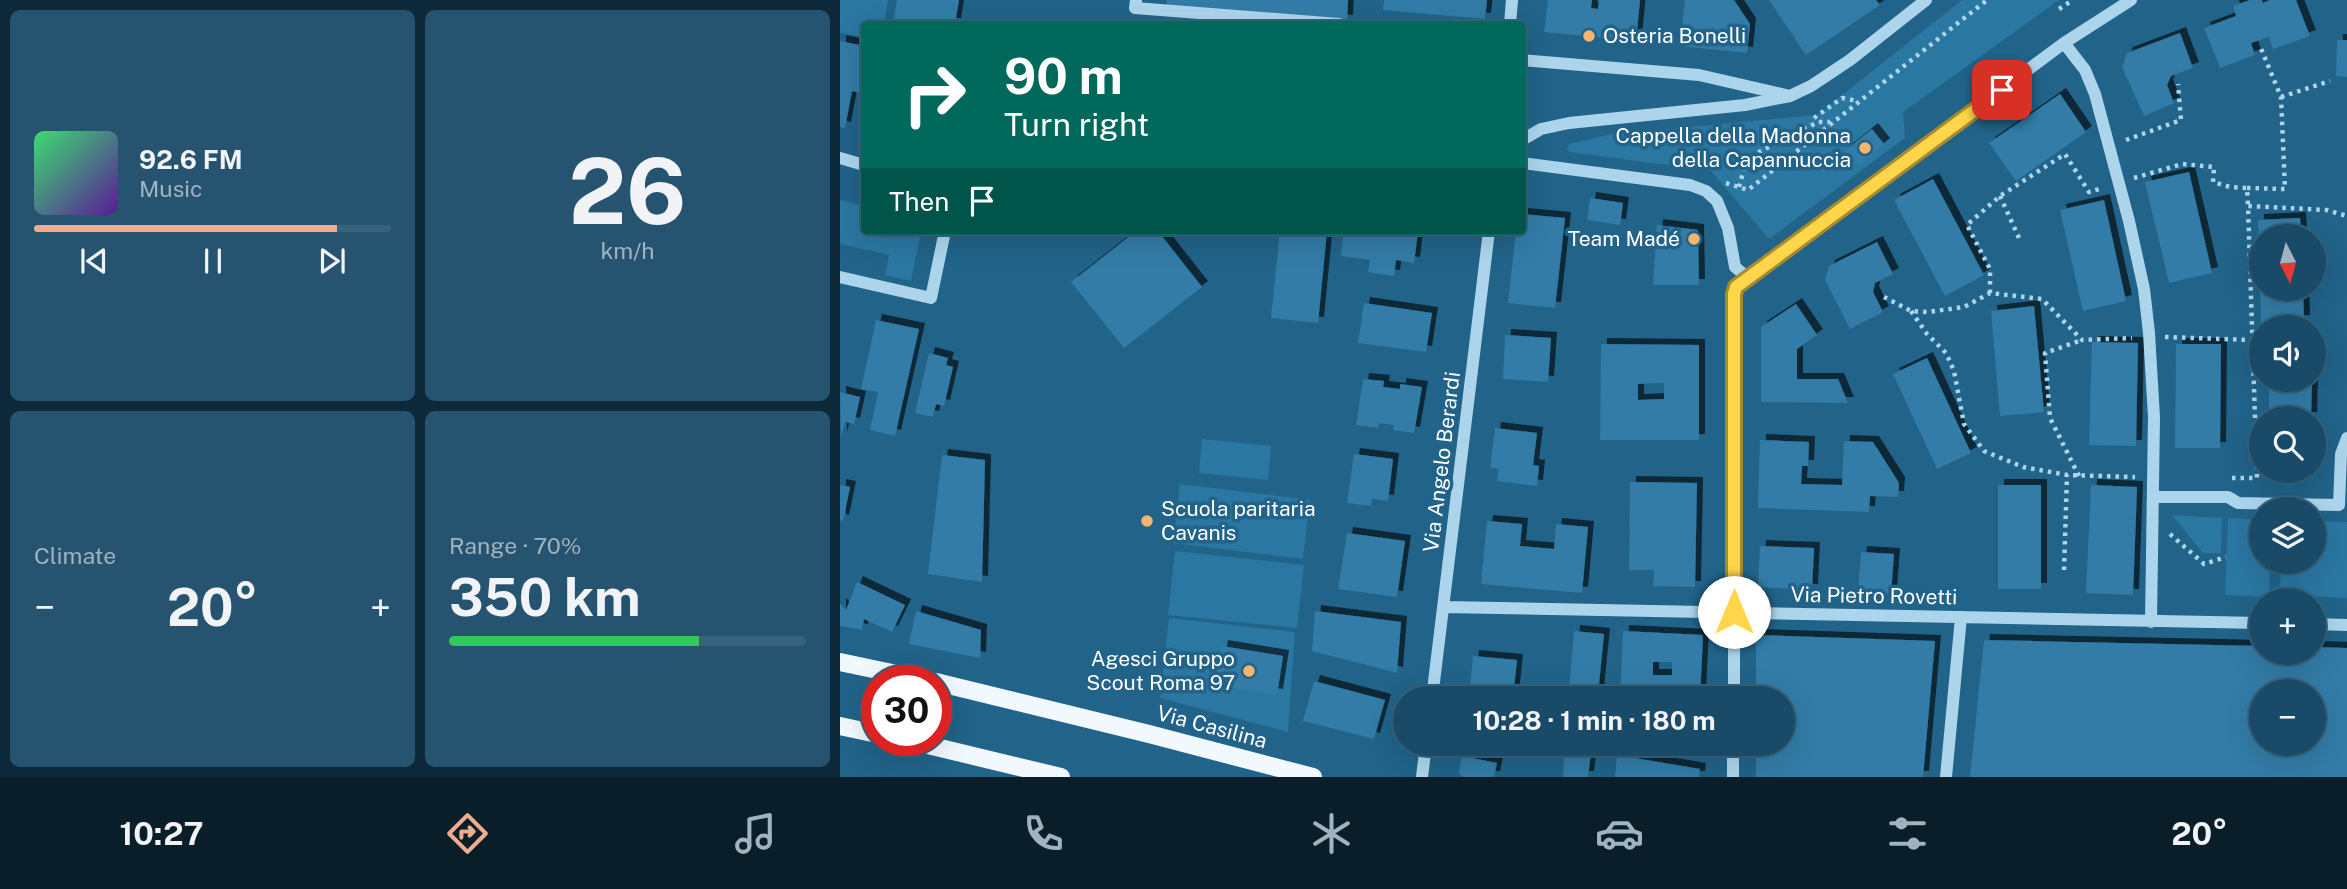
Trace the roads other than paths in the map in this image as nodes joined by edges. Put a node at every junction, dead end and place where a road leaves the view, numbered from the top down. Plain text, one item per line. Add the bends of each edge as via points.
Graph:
1 (1513, 0) edge
2 (1926, 0) edge
3 (2131, 0) edge
4 (1136, 4) edge
5 (1309, 21) edge
6 (1510, 21) edge
7 (2064, 43) junction
8 (1526, 60) edge
9 (1790, 96) junction
10 (1526, 138) edge
11 (840, 158) edge
12 (861, 164) edge
13 (1526, 164) edge
14 (944, 235) edge
15 (1489, 235) edge
16 (840, 277) edge
17 (1748, 278) junction
18 (2347, 438) edge
19 (2154, 497) junction
20 (1444, 607) junction
21 (1734, 612) junction
22 (1961, 617) junction
23 (2151, 622) junction
24 (2249, 623) edge
25 (2326, 624) edge
26 (2347, 625) edge
27 (840, 662) edge
28 (861, 666) edge
29 (952, 686) edge
30 (1434, 686) edge
31 (1734, 686) edge
32 (840, 726) edge
33 (861, 731) edge
34 (952, 751) edge
35 (1425, 756) edge
36 (1733, 756) edge
37 (1061, 777) edge
38 (1313, 777) edge
39 (1422, 777) edge
40 (1733, 777) edge
41 (1946, 777) edge

1 - 6 street
2 - 9 street via 1850,60
3 - 7 street
4 - 5 street
7 - 17 street
7 - 19 street via 2089,78 2140,271 2154,417
8 - 9 street via 1699,75
9 - 10 street via 1745,105 1569,122
11 - 12 street
13 - 17 street via 1690,185 1706,191 1723,212 1735,267
14 - 16 street via 931,298
15 - 20 street, Via Angelo Berardi
17 - 21 street via 1734,294
18 - 19 street via 2341,454 2339,505
19 - 23 street
20 - 21 street, Via Pietro Rovetti
20 - 30 street, Via Angelo Berardi
21 - 22 street, Via Pietro Rovetti
21 - 31 street
22 - 23 street, Via Pietro Rovetti
22 - 41 street
23 - 24 street, Via Pietro Rovetti
25 - 26 street
27 - 28 main road
29 - 38 main road, Via Casilina
32 - 33 main road
34 - 37 main road
35 - 39 street
36 - 40 street

